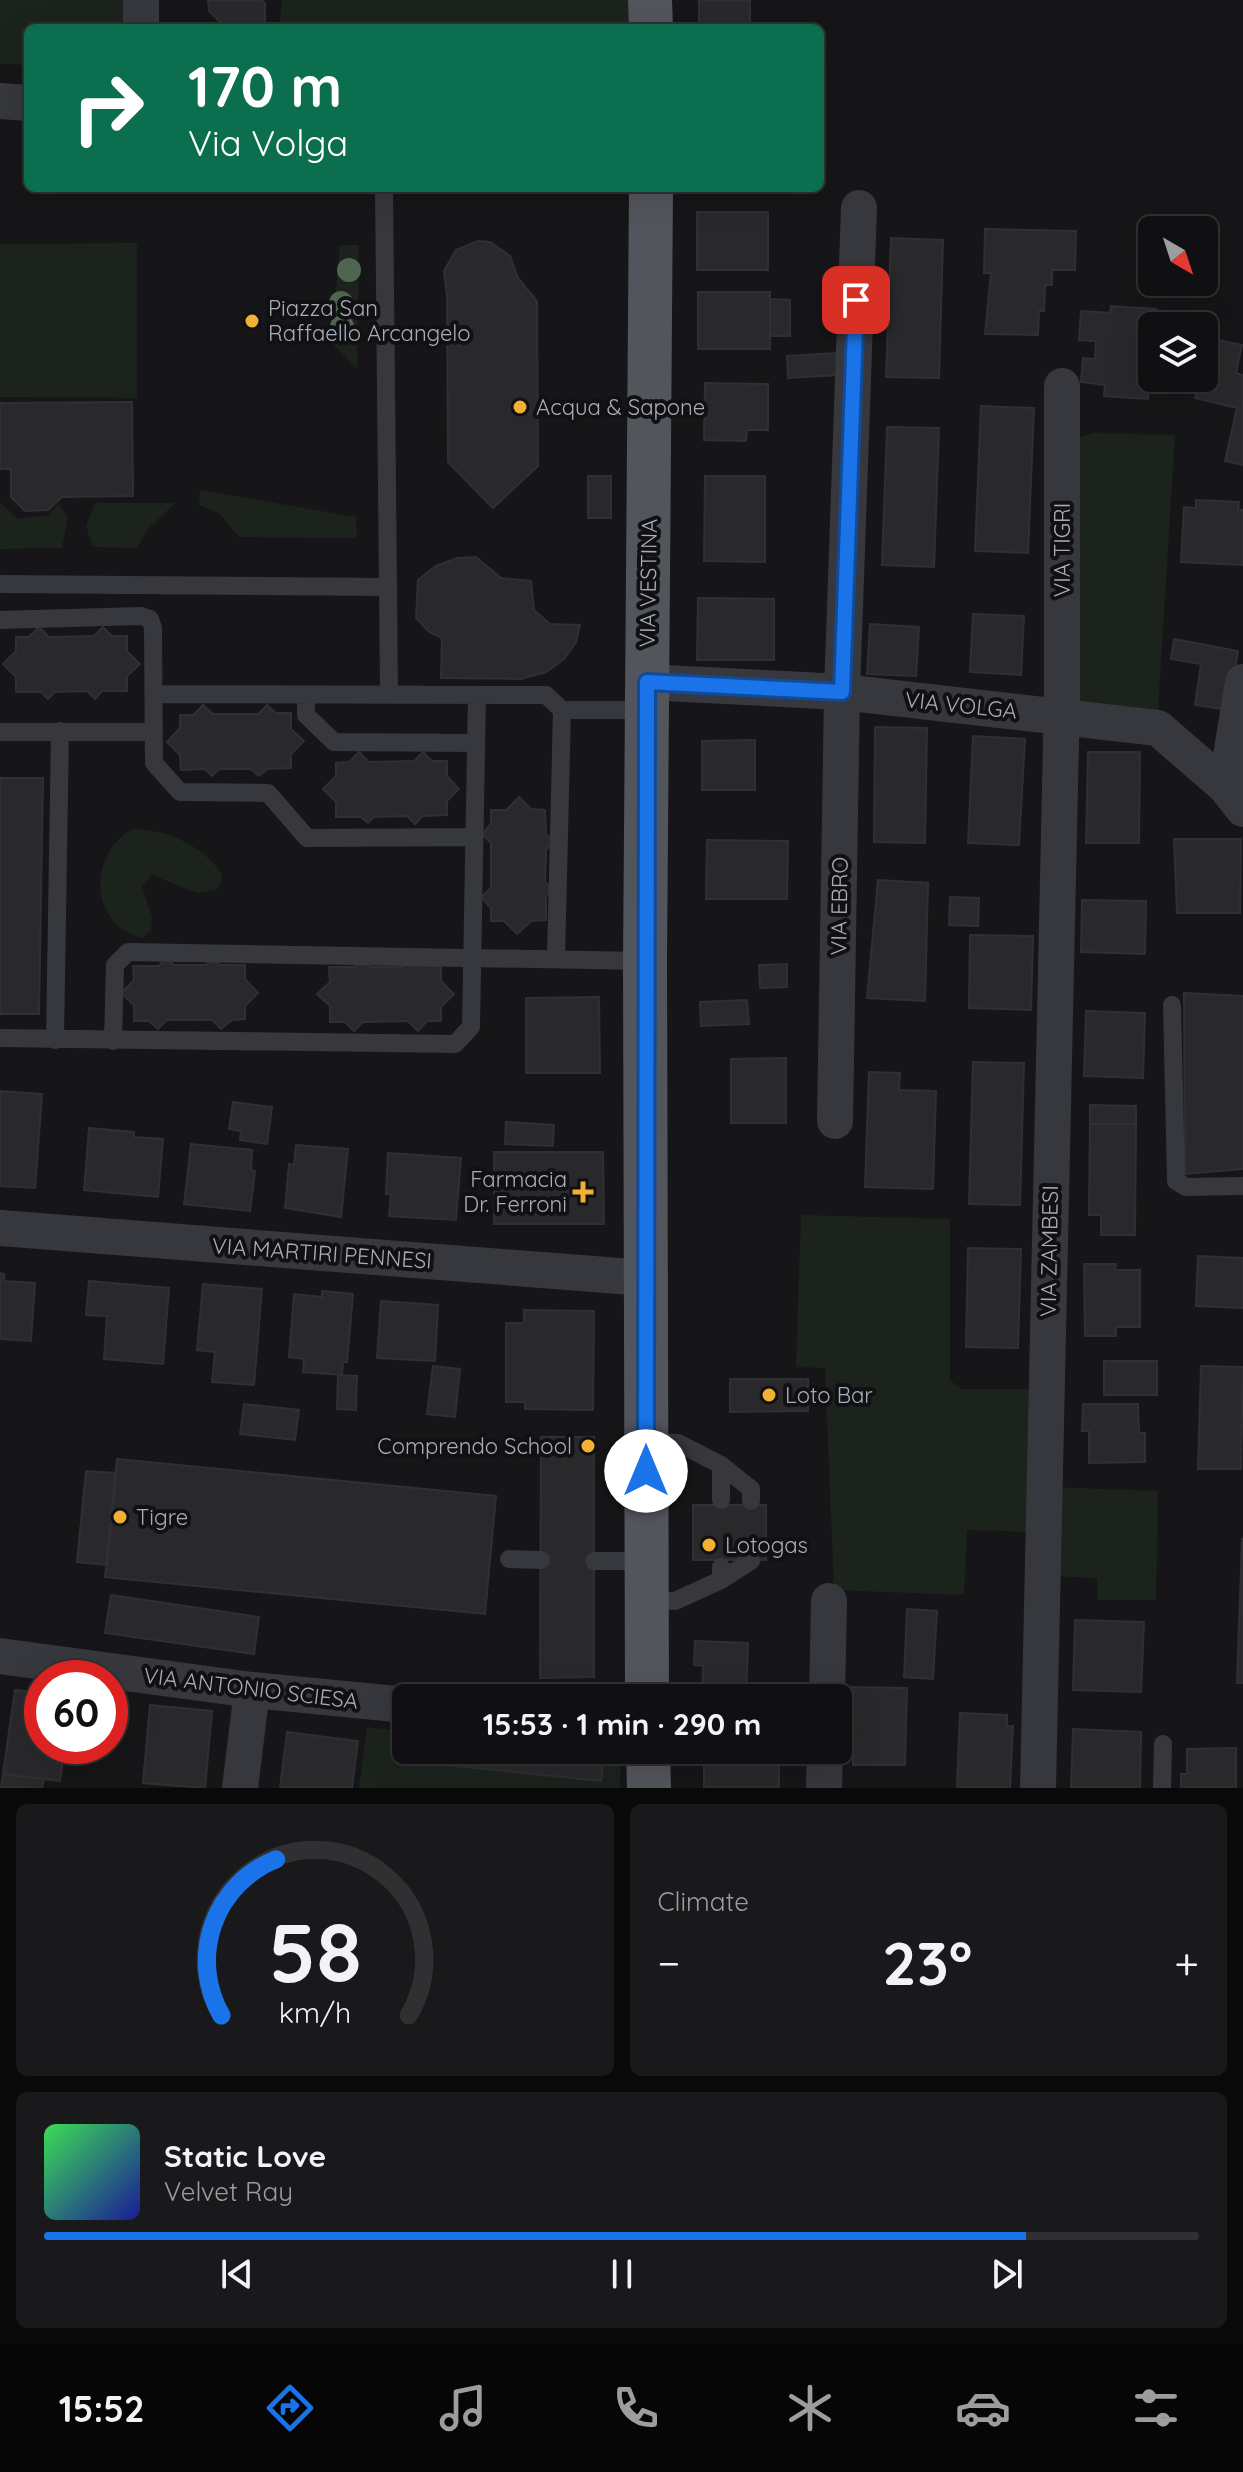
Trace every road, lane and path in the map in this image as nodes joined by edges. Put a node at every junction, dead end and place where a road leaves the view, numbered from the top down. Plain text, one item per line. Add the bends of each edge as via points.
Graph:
1 (141, 0) edge
2 (650, 0) edge
3 (141, 24) edge
4 (651, 24) edge
5 (0, 101) edge
6 (24, 103) edge
7 (384, 192) edge
8 (651, 192) edge
9 (859, 208) dead end
10 (1062, 386) dead end
11 (0, 584) edge
12 (388, 587) junction
13 (0, 620) edge
14 (1243, 682) edge
15 (842, 692) junction
16 (154, 694) junction
17 (389, 694) junction
18 (306, 695) junction
19 (477, 695) junction
20 (646, 696) junction
21 (562, 710) junction
22 (1061, 715) junction
23 (60, 731) junction
24 (0, 732) edge
25 (154, 732) junction
26 (476, 743) junction
27 (1235, 798) edge
28 (474, 837) junction
29 (474, 956) junction
30 (556, 959) junction
31 (645, 961) junction
32 (1172, 1005) dead end
33 (0, 1038) edge
34 (55, 1040) junction
35 (113, 1041) junction
36 (835, 1121) dead end
37 (1243, 1186) edge
38 (0, 1228) edge
39 (645, 1278) junction
40 (646, 1441) junction
41 (721, 1465) junction
42 (721, 1500) dead end
43 (751, 1501) dead end
44 (509, 1559) dead end
45 (541, 1560) dead end
46 (594, 1561) dead end
47 (751, 1561) dead end
48 (646, 1581) junction
49 (829, 1601) dead end
50 (0, 1656) edge
51 (647, 1684) edge
52 (827, 1684) edge
53 (252, 1690) junction
54 (392, 1704) edge
55 (1163, 1744) dead end
56 (648, 1764) edge
57 (825, 1764) edge
58 (240, 1788) edge
59 (649, 1788) edge
60 (824, 1788) edge
61 (1038, 1788) edge
62 (1162, 1788) edge

1 - 3 street
2 - 4 main road
5 - 6 street
7 - 12 lane
8 - 20 main road, VIA VESTINA
9 - 15 street, VIA EBRO
10 - 22 street, VIA TIGRI
11 - 12 lane
12 - 17 lane
13 - 16 lane via 146,617 153,628
14 - 27 street
15 - 20 street, VIA VOLGA
15 - 22 street, VIA VOLGA
15 - 36 street, VIA EBRO
16 - 18 lane
16 - 25 lane
17 - 18 lane
17 - 19 lane
18 - 26 lane via 306,715 334,742
19 - 21 lane via 546,695
19 - 26 lane
20 - 21 lane
20 - 31 main road, VIA VESTINA
21 - 30 lane
22 - 27 street, VIA VOLGA via 1158,728
22 - 61 street, VIA ZAMBESI
23 - 24 lane
23 - 25 lane
23 - 34 lane
25 - 28 lane via 154,763 180,792 268,793 307,838
26 - 28 lane
28 - 29 lane
29 - 30 lane
29 - 35 lane via 471,1027 455,1044
29 - 35 lane via 128,952 115,965
30 - 31 lane
31 - 39 main road, VIA VESTINA
32 - 37 lane via 1176,1181 1186,1187
33 - 34 lane
34 - 35 lane
38 - 39 street, VIA MARTIRI PENNESI
39 - 40 main road, VIA VESTINA
40 - 41 lane via 678,1443
40 - 48 main road, VIA VESTINA
41 - 42 lane
41 - 43 lane via 751,1489
44 - 45 lane
46 - 48 lane
47 - 48 lane via 675,1601
48 - 51 main road, VIA VESTINA
49 - 52 street
50 - 53 street, VIA ANTONIO SCIESA
53 - 54 street, VIA ANTONIO SCIESA
53 - 58 street
55 - 62 lane
56 - 59 main road
57 - 60 street

